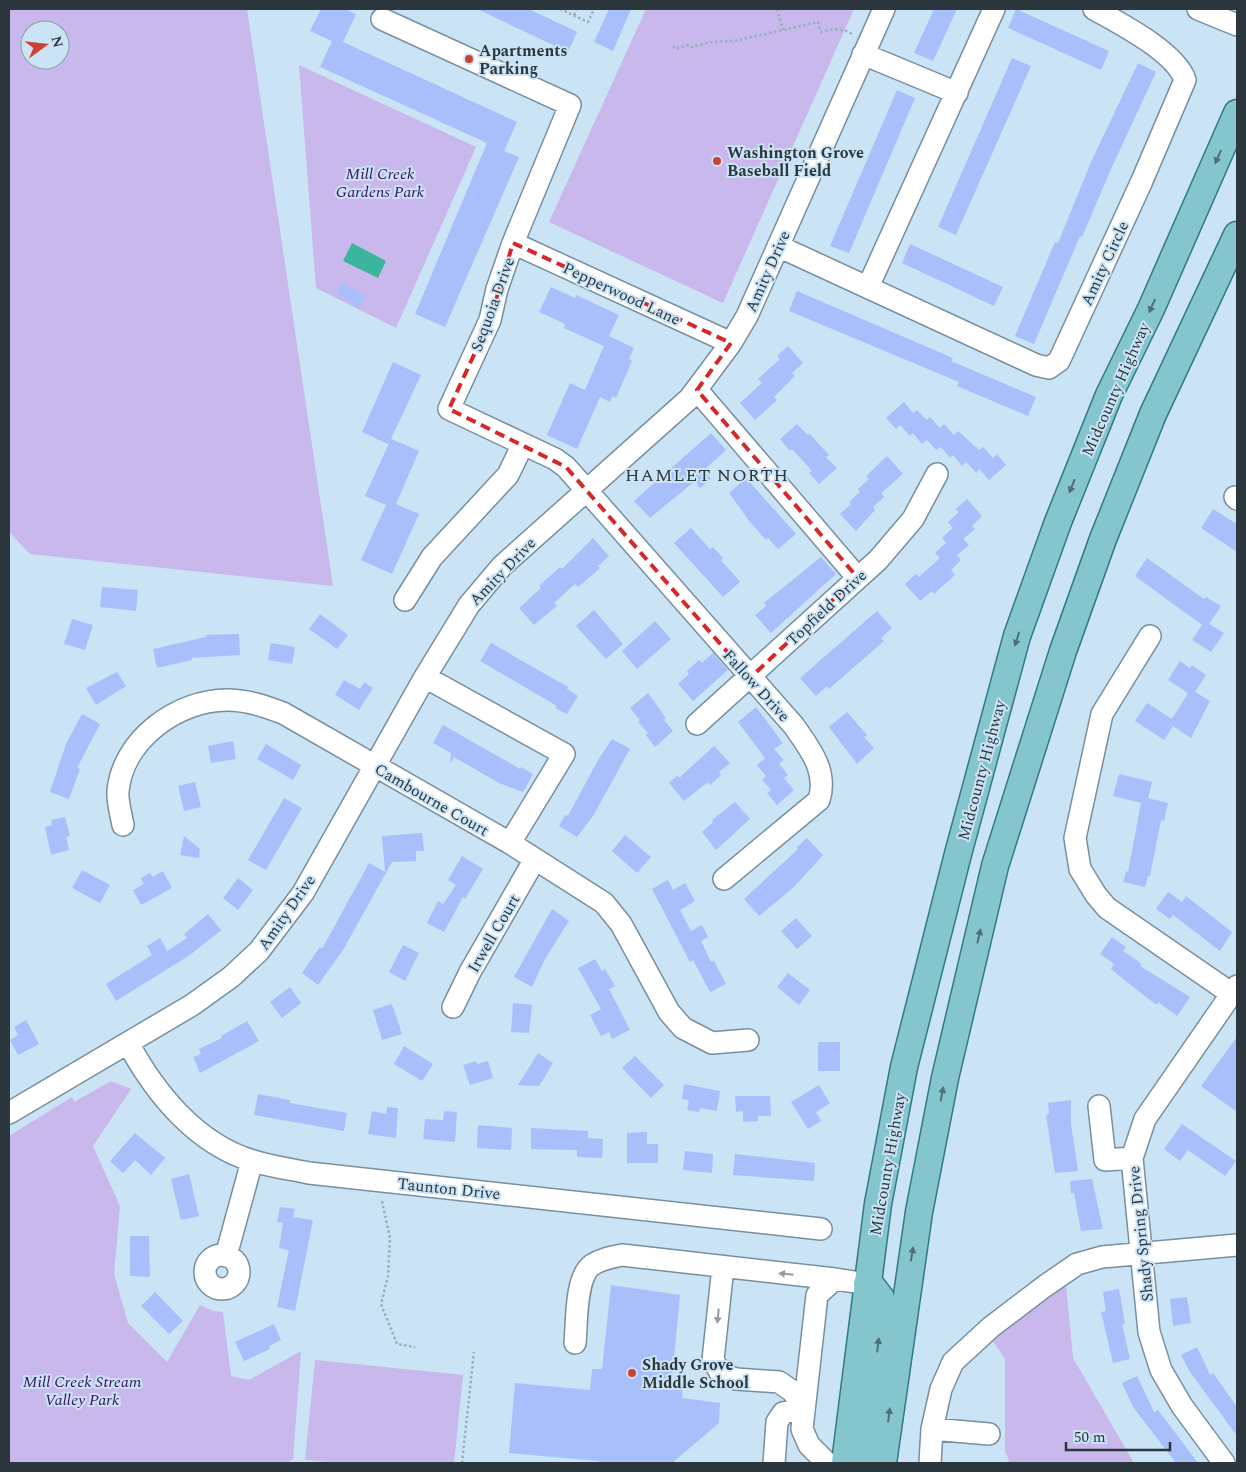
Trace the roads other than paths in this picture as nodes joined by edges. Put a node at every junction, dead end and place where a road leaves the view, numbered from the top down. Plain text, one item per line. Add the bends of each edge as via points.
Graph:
1 (884, 9) edge
2 (994, 9) edge
3 (1094, 9) edge
4 (1198, 9) edge
5 (382, 19) dead end
6 (1237, 25) edge
7 (859, 45) junction
8 (957, 93) junction
9 (1237, 113) edge
10 (1237, 235) edge
11 (513, 243) junction
12 (778, 246) junction
13 (868, 287) junction
14 (731, 343) junction
15 (697, 390) junction
16 (523, 444) junction
17 (937, 474) dead end
18 (584, 491) junction
19 (857, 577) junction
20 (405, 600) dead end
21 (1150, 636) dead end
22 (425, 677) junction
23 (750, 678) junction
24 (697, 724) dead end
25 (375, 767) junction
26 (123, 825) dead end
27 (510, 843) junction
28 (535, 859) junction
29 (724, 879) dead end
30 (1234, 990) edge
31 (453, 1008) dead end
32 (748, 1040) dead end
33 (128, 1043) junction
34 (1099, 1106) dead end
35 (9, 1113) edge
36 (1132, 1158) junction
37 (252, 1161) junction
38 (821, 1229) dead end
39 (1237, 1245) edge
40 (1142, 1254) junction
41 (226, 1256) dead end
42 (723, 1267) junction
43 (835, 1279) junction
44 (866, 1284) junction
45 (575, 1343) dead end
46 (804, 1408) junction
47 (932, 1429) junction
48 (989, 1434) dead end
49 (809, 1445) junction
50 (774, 1459) edge
51 (827, 1463) edge
52 (845, 1463) edge
53 (864, 1463) edge
54 (883, 1463) edge
55 (930, 1463) edge
56 (1224, 1463) edge

1 - 7 street, Amity Drive
2 - 8 street
3 - 13 street, Amity Circle via 1137,34 1176,64 1185,80 1060,361 1049,368 1036,366
4 - 6 street
5 - 11 street, Sequoia Drive via 570,105
7 - 8 street
7 - 12 street, Amity Drive
8 - 13 street
9 -> 44 main road, Midcounty Highway via 1151,310 1109,395 1017,636 904,1067
54 -> 10 main road via 919,1212 945,1078 995,866 1063,652 1103,539 1153,414
11 - 14 street, Pepperwood Lane
11 - 16 street, Sequoia Drive via 490,320 449,409
12 - 13 street, Amity Circle
12 - 14 street, Amity Drive via 747,316
14 - 15 street, Amity Drive
15 - 18 street, Amity Drive
15 - 19 street
16 - 18 street, Sequoia Drive via 566,467
16 - 20 street via 508,475 432,557
17 - 19 street, Topfield Drive via 912,519 878,560
18 - 22 street, Amity Drive via 502,566 469,605
18 - 23 street, Fallow Drive
19 - 23 street, Topfield Drive
21 - 30 street via 1102,714 1075,838 1080,869 1107,908
22 - 25 street, Amity Drive
22 - 27 street via 564,754
23 - 24 street, Topfield Drive
23 - 29 street, Fallow Drive via 794,726 811,750 821,770 823,789 819,800
25 - 26 street, Cambourne Court via 283,713 251,702 197,703 148,732 131,755 120,778 118,793
25 - 27 street, Cambourne Court
25 - 33 street, Amity Drive via 303,893 259,951 200,999
27 - 28 street, Cambourne Court
28 - 31 street, Irwell Court
28 - 32 street, Cambourne Court via 604,903 621,924 669,1012 683,1028 712,1044
30 - 36 street, Shady Spring Drive via 1145,1119
33 - 35 street, Amity Drive
33 - 37 street, Taunton Drive via 143,1072 176,1113 215,1144
34 - 36 street via 1106,1160
36 - 40 street, Shady Spring Drive
37 - 38 street, Taunton Drive via 309,1173
37 - 41 street
39 - 40 street
40 - 47 street via 1102,1257 1078,1264 991,1327 953,1362 941,1389
40 - 56 street, Shady Spring Drive via 1149,1332 1161,1370 1182,1406
43 -> 42 street
42 - 45 street via 622,1255 592,1265 581,1278
42 -> 46 street via 713,1360 721,1374 741,1380 779,1382 792,1391
43 - 44 street
43 - 46 street via 817,1295
44 - 52 main road, Midcounty Highway
53 -> 44 main road via 882,1310 878,1293
46 - 49 street via 802,1429
46 - 50 street via 783,1413 777,1422
47 - 48 street
47 - 55 street
49 - 50 street
49 - 51 street

